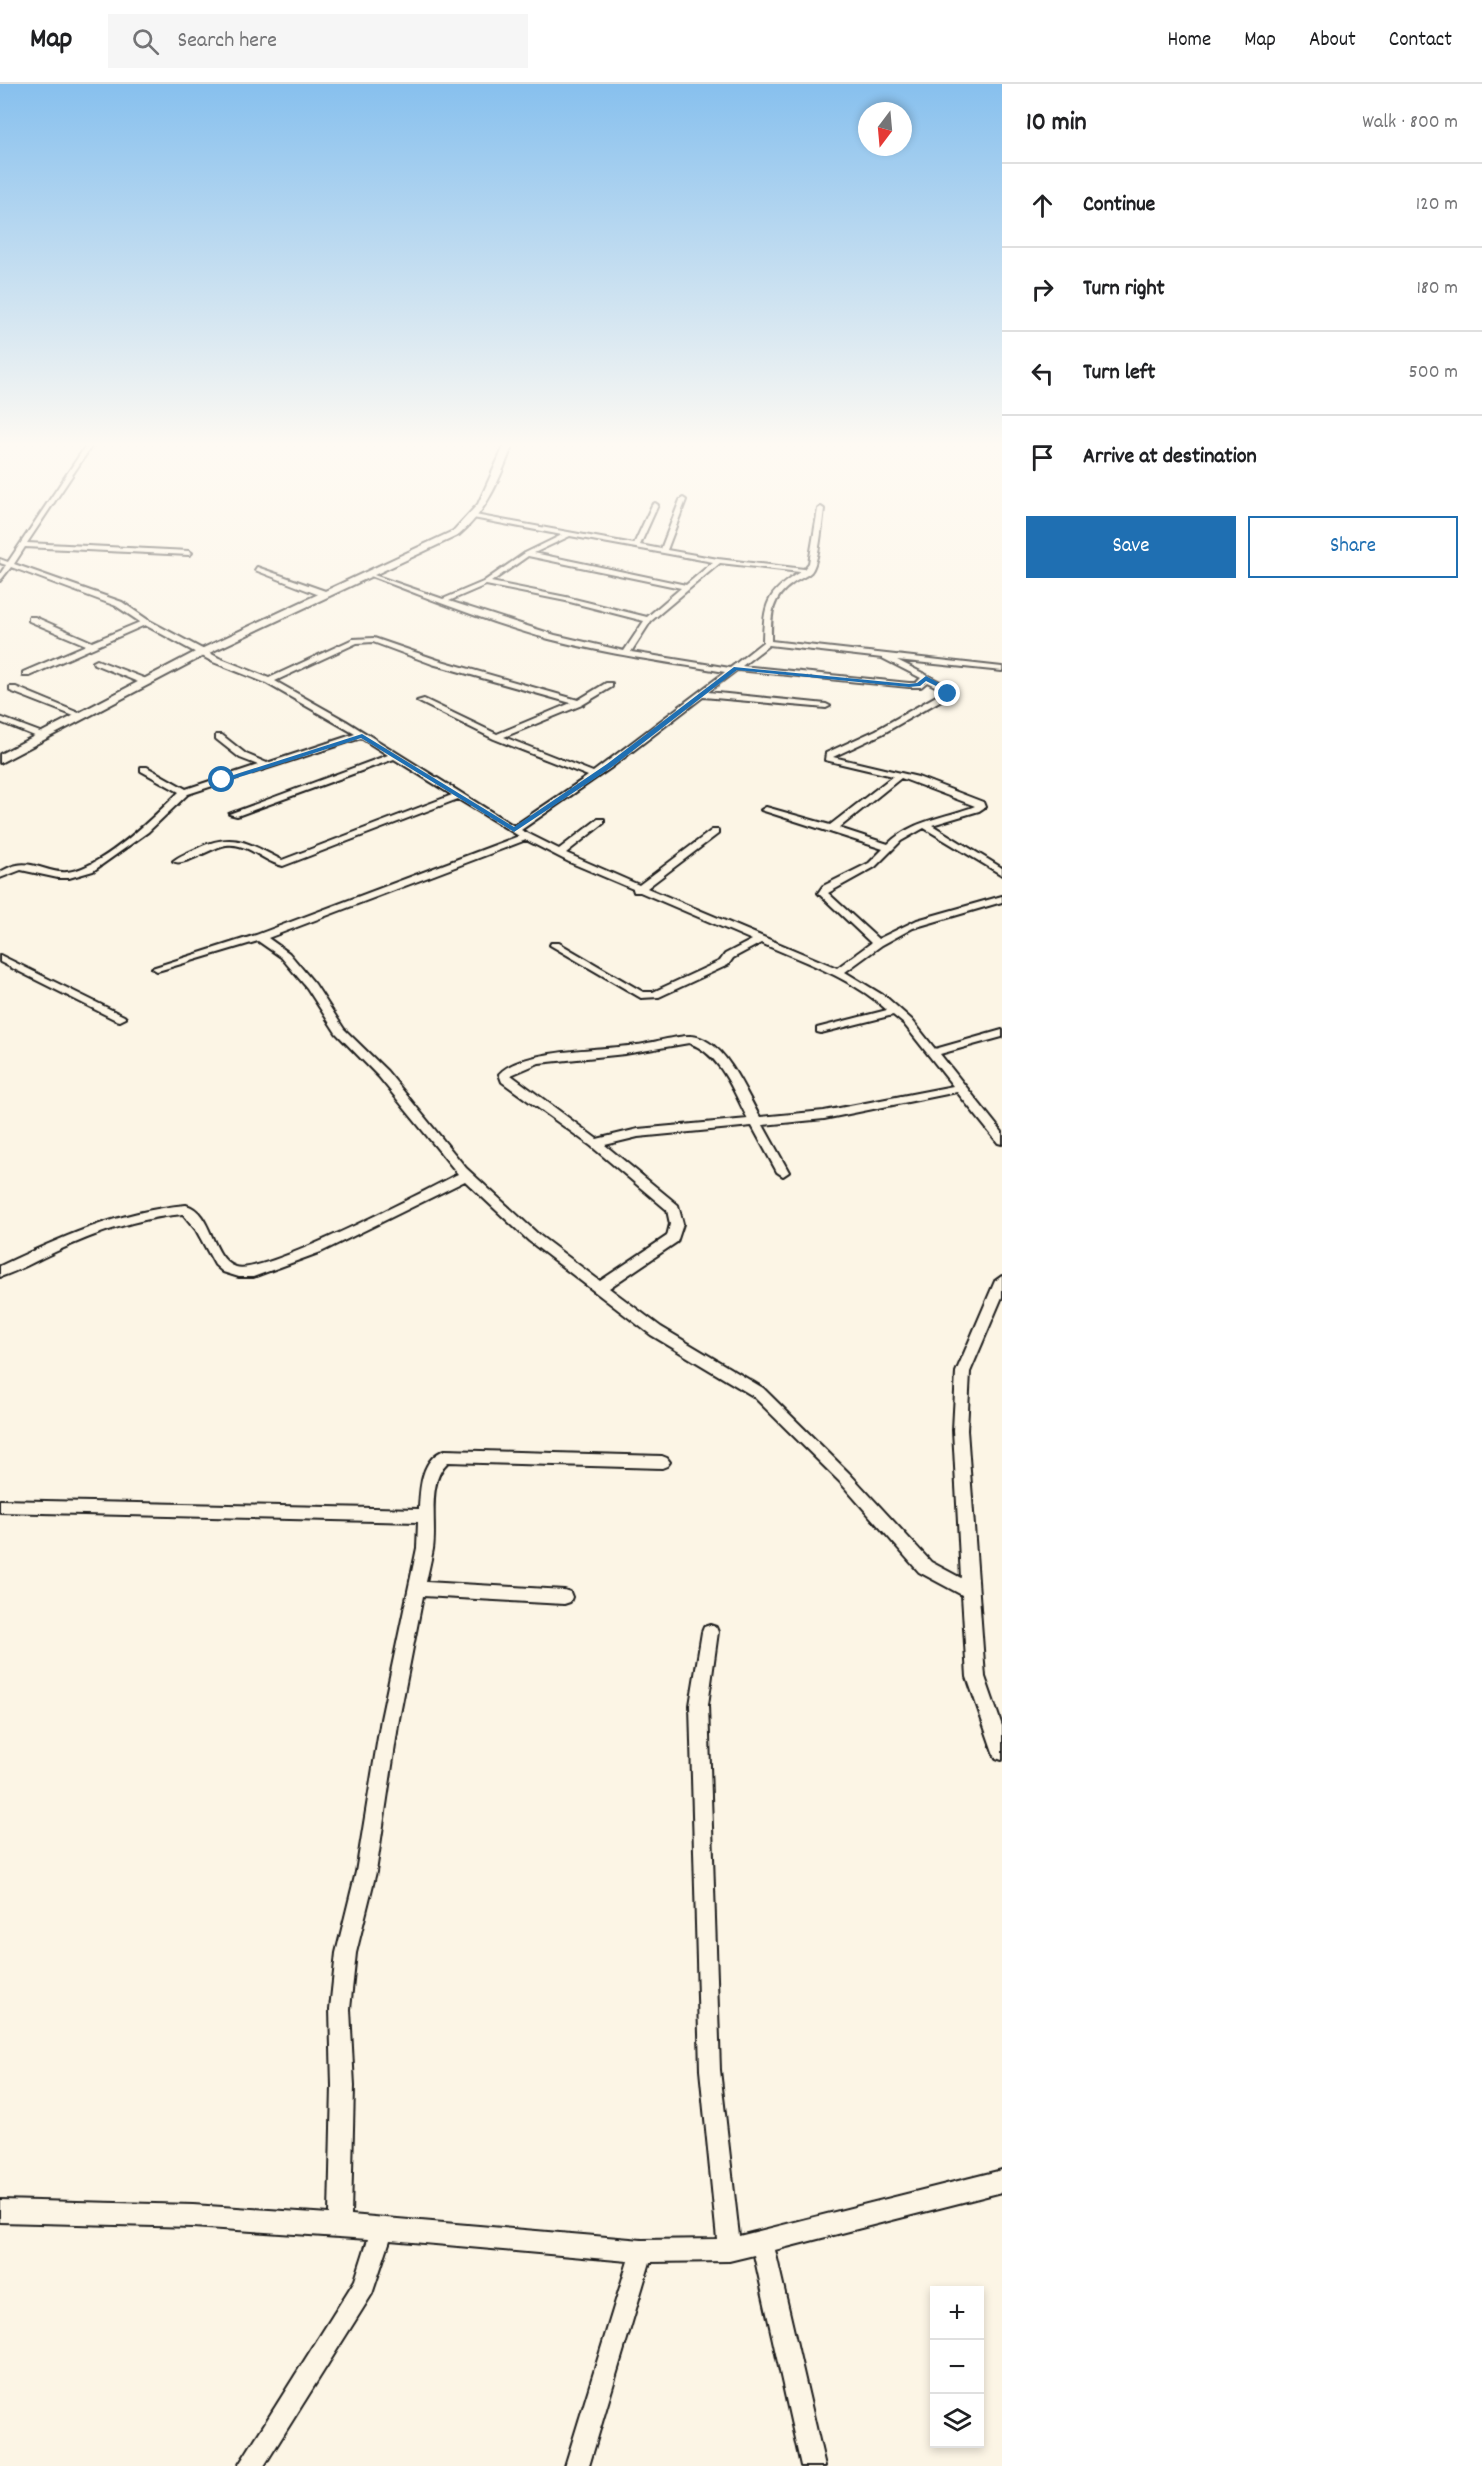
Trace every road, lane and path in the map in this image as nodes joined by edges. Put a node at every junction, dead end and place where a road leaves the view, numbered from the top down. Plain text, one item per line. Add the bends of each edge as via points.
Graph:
1 (410, 555) edge
2 (524, 555) edge
3 (532, 555) edge
4 (686, 555) edge
5 (813, 555) edge
6 (718, 561) junction
7 (5, 563) edge
8 (257, 569) dead end
9 (807, 571) junction
10 (370, 574) junction
11 (0, 579) edge
12 (485, 583) junction
13 (686, 587) junction
14 (325, 594) junction
15 (443, 601) junction
16 (32, 619) dead end
17 (648, 620) junction
18 (145, 622) junction
19 (768, 643) junction
20 (94, 646) junction
21 (202, 652) junction
22 (626, 653) junction
23 (882, 655) junction
24 (97, 662) dead end
25 (734, 669) junction
26 (1002, 669) edge
27 (26, 674) dead end
28 (926, 678) junction
29 (269, 681) junction
30 (146, 682) junction
31 (609, 685) dead end
32 (14, 689) dead end
33 (702, 694) junction
34 (422, 701) dead end
35 (579, 702) junction
36 (826, 706) dead end
37 (82, 716) junction
38 (0, 719) edge
39 (362, 735) junction
40 (219, 736) dead end
41 (45, 737) junction
42 (497, 737) junction
43 (394, 756) junction
44 (0, 759) edge
45 (267, 766) junction
46 (144, 769) dead end
47 (594, 776) junction
48 (899, 776) junction
49 (185, 792) junction
50 (458, 796) junction
51 (766, 810) dead end
52 (234, 814) dead end
53 (601, 821) dead end
54 (924, 824) junction
55 (831, 828) junction
56 (514, 830) junction
57 (715, 832) dead end
58 (526, 837) junction
59 (891, 848) junction
60 (559, 854) junction
61 (178, 861) dead end
62 (1002, 872) edge
63 (0, 875) edge
64 (638, 890) junction
65 (1002, 899) edge
66 (260, 937) junction
67 (761, 939) junction
68 (879, 944) junction
69 (555, 945) dead end
70 (0, 958) edge
71 (157, 968) dead end
72 (838, 972) junction
73 (895, 1011) junction
74 (120, 1018) dead end
75 (821, 1030) dead end
76 (1002, 1034) edge
77 (932, 1053) junction
78 (959, 1088) junction
79 (755, 1122) junction
80 (1002, 1140) edge
81 (595, 1143) junction
82 (783, 1172) dead end
83 (466, 1175) junction
84 (0, 1272) edge
85 (1002, 1281) edge
86 (600, 1288) junction
87 (662, 1462) dead end
88 (0, 1506) edge
89 (426, 1516) junction
90 (416, 1589) junction
91 (970, 1591) junction
92 (564, 1597) dead end
93 (710, 1632) dead end
94 (1002, 1752) edge
95 (1002, 2181) edge
96 (0, 2211) edge
97 (340, 2225) junction
98 (383, 2228) junction
99 (762, 2241) junction
100 (729, 2250) junction
101 (642, 2251) junction
102 (250, 2466) edge
103 (578, 2466) edge
104 (813, 2466) edge

1 - 10 street
2 - 12 street
3 - 13 street
4 - 6 street
5 - 9 street
6 - 9 street
6 - 13 street
7 - 11 street
7 - 18 street via 118,604
8 - 14 street
9 - 19 street via 775,592 768,604
10 - 14 street
10 - 15 street
12 - 15 street
12 - 17 street
13 - 17 street
14 - 21 street
15 - 22 street via 552,637
16 - 20 street
17 - 22 street
18 - 20 street
18 - 21 street
19 - 23 street
19 - 25 street
20 - 27 street
21 - 29 street
21 - 30 street
22 - 25 street
23 - 26 street
23 - 28 street
24 - 30 street
25 - 28 street via 909,685 918,685
25 - 33 street
28 - 48 street via 949,690 948,694 828,758
29 - 35 street via 356,641 374,640 435,662
29 - 39 street
30 - 37 street
31 - 35 street
32 - 37 street
33 - 36 street
33 - 47 street
34 - 42 street
35 - 42 street
37 - 41 street
38 - 41 street
39 - 43 street
39 - 45 street
40 - 45 street via 243,756
41 - 44 street
42 - 47 street
43 - 50 street
43 - 52 street
45 - 49 street
46 - 49 street
47 - 56 street
48 - 54 street via 980,804 976,809
48 - 55 street
49 - 63 street via 145,830 90,869 58,875 20,867
50 - 56 street
50 - 61 street via 283,863 253,846 230,840 219,841
51 - 55 street
53 - 60 street
54 - 59 street via 898,839
54 - 62 street
55 - 59 street
56 - 58 street
57 - 64 street
58 - 60 street
58 - 66 street
59 - 68 street via 872,865 823,893
60 - 64 street
64 - 67 street
65 - 68 street via 920,922
66 - 71 street
66 - 83 street via 291,962 340,1031 383,1074
67 - 69 street via 729,956 724,963 647,996
67 - 72 street
68 - 72 street
70 - 74 street
72 - 73 street
73 - 75 street
73 - 77 street
76 - 77 street
77 - 78 street
78 - 79 street via 824,1115
78 - 80 street
79 - 81 street via 638,1133
79 - 81 street via 716,1053 690,1039 556,1056 511,1068 505,1074 506,1079
79 - 82 street
81 - 86 street via 673,1208 677,1231 672,1239
83 - 84 street via 316,1249 253,1272 231,1272 222,1266 196,1217 186,1209 146,1215 75,1236
83 - 86 street via 534,1238
85 - 91 street via 963,1372 960,1430
86 - 91 street via 656,1331 758,1392 844,1477 925,1567
87 - 89 street via 445,1456 433,1467
88 - 89 street
89 - 90 street via 425,1548
90 - 92 street
90 - 97 street via 366,1872 346,1953 340,2009
91 - 94 street via 976,1677
93 - 100 street via 699,1705 710,2070
95 - 99 street
96 - 97 street
97 - 98 street
98 - 101 street
98 - 102 street via 364,2286
99 - 100 street
99 - 104 street
100 - 101 street
101 - 103 street

